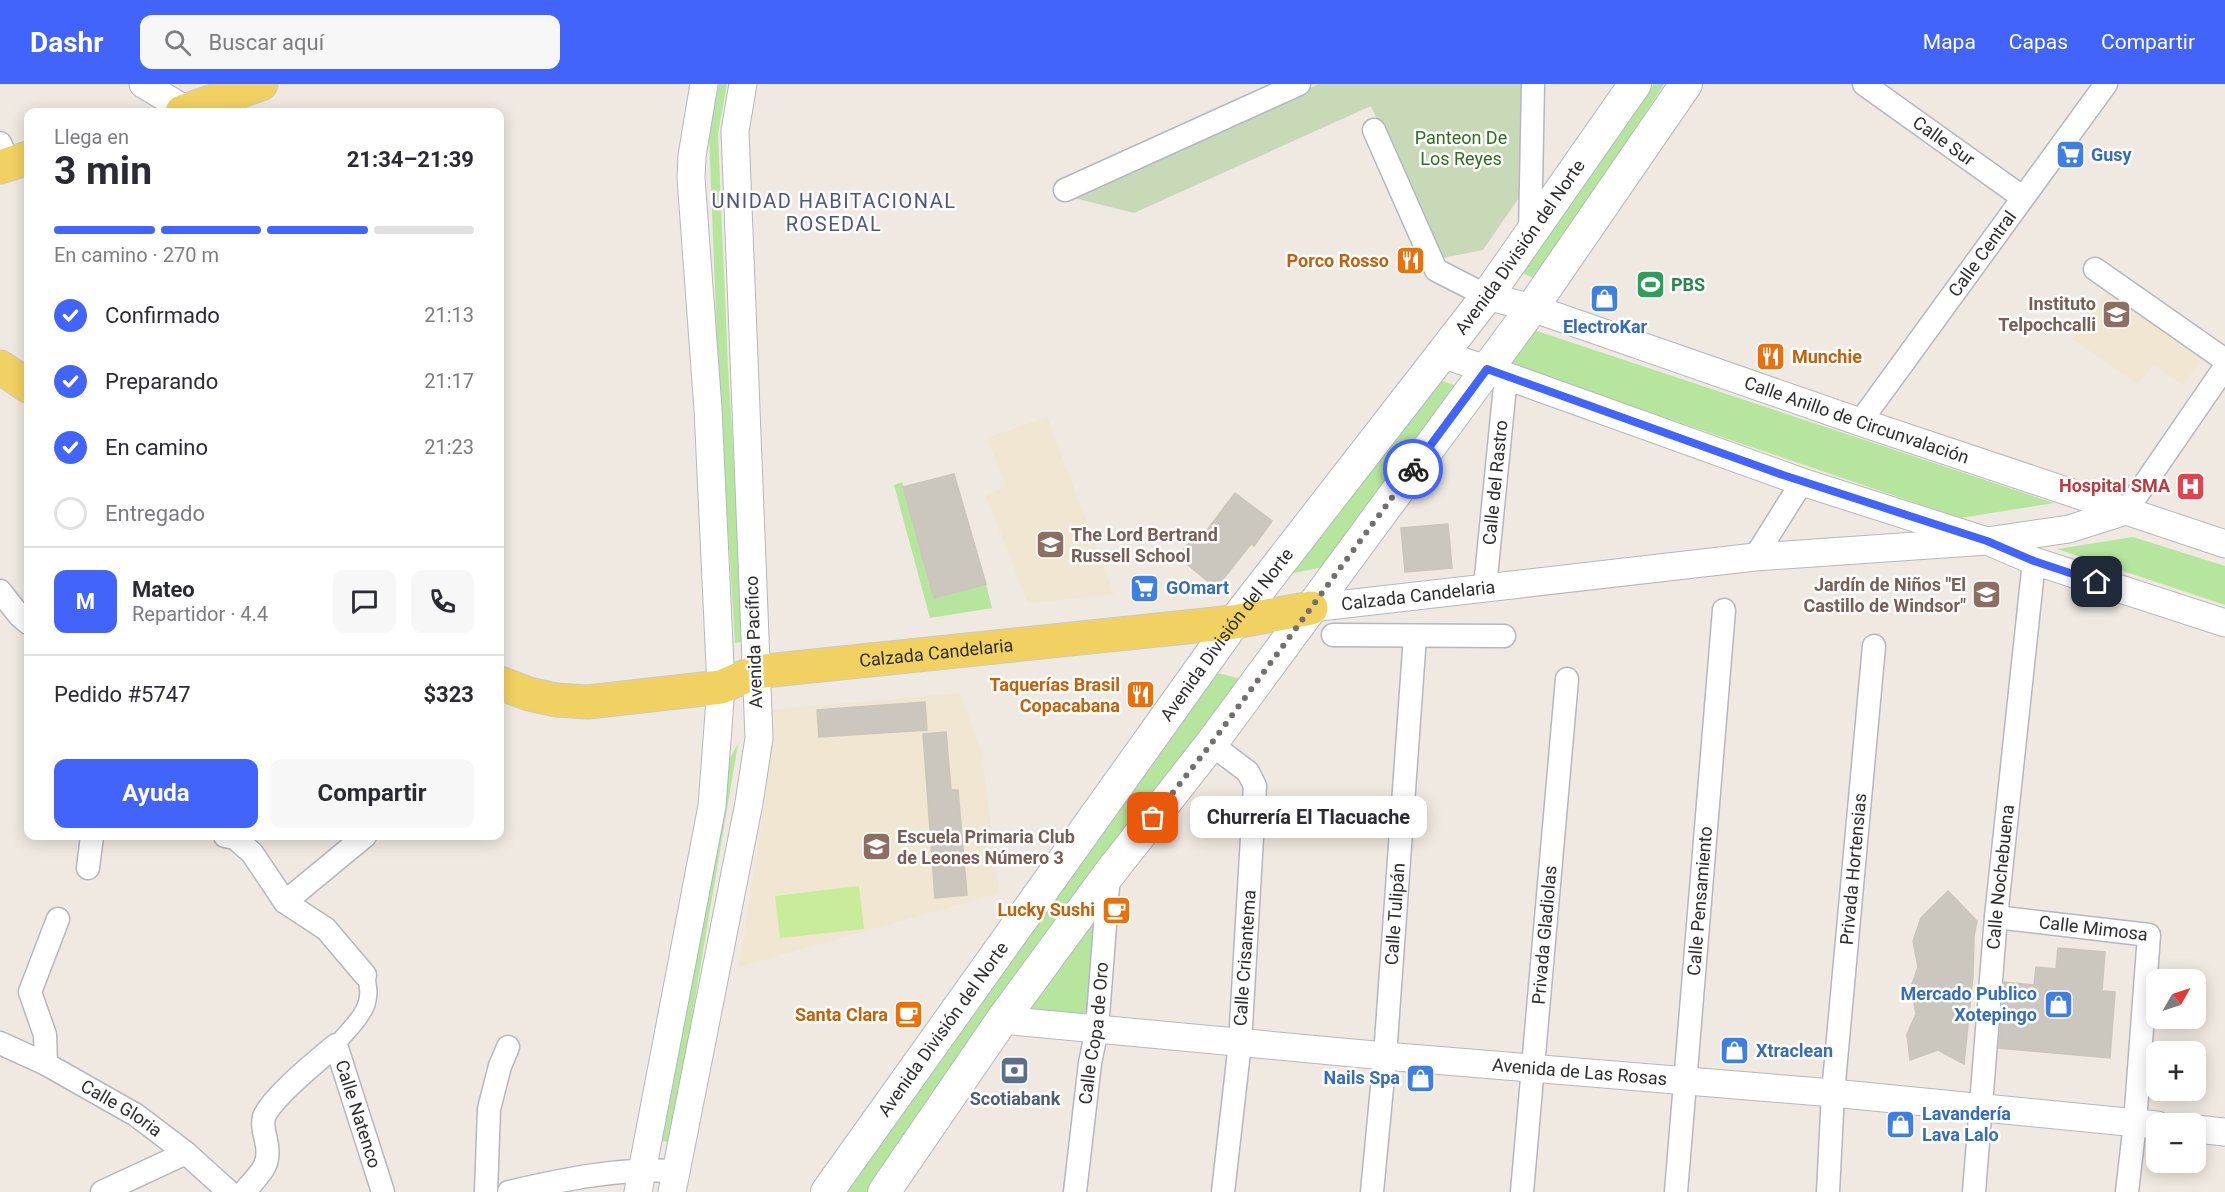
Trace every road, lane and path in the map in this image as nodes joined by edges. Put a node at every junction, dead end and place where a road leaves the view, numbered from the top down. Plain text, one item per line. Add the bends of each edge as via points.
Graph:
1 (143, 84) edge
2 (261, 84) edge
3 (704, 84) edge
4 (743, 84) edge
5 (1299, 84) edge
6 (1533, 84) edge
7 (1635, 84) edge
8 (1686, 84) edge
9 (2106, 84) edge
10 (1877, 88) edge
11 (180, 108) edge
12 (197, 108) edge
13 (1374, 130) dead end
14 (1065, 190) dead end
15 (2022, 197) junction
16 (1530, 235) junction
17 (2095, 269) dead end
18 (1487, 296) junction
19 (1532, 308) junction
20 (1443, 355) junction
21 (2225, 360) edge
22 (2225, 367) edge
23 (0, 368) edge
24 (1496, 373) junction
25 (24, 383) edge
26 (1860, 422) junction
27 (1802, 482) junction
28 (2126, 511) junction
29 (2225, 522) edge
30 (2178, 528) junction
31 (1987, 541) junction
32 (2225, 544) edge
33 (1755, 557) junction
34 (2034, 561) junction
35 (1485, 587) junction
36 (0, 591) edge
37 (1311, 608) junction
38 (1724, 610) dead end
39 (24, 618) edge
40 (1234, 622) junction
41 (2225, 623) edge
42 (1333, 635) dead end
43 (1415, 636) junction
44 (1504, 636) dead end
45 (1874, 646) dead end
46 (755, 672) junction
47 (1567, 679) dead end
48 (504, 684) edge
49 (721, 687) junction
50 (1211, 744) junction
51 (92, 840) edge
52 (237, 840) edge
53 (360, 840) edge
54 (88, 868) dead end
55 (1109, 874) junction
56 (285, 902) junction
57 (1996, 917) junction
58 (58, 919) dead end
59 (365, 975) joint
60 (1002, 1020) junction
61 (1097, 1029) junction
62 (1240, 1042) junction
63 (0, 1043) edge
64 (336, 1045) junction
65 (508, 1047) dead end
66 (1385, 1056) junction
67 (46, 1064) junction
68 (1534, 1068) junction
69 (1684, 1080) junction
70 (1833, 1093) junction
71 (1979, 1107) junction
72 (2146, 1113) edge
73 (2146, 1124) edge
74 (2206, 1130) edge
75 (2225, 1132) edge
76 (186, 1153) junction
77 (641, 1181) edge
78 (673, 1182) edge
79 (102, 1192) edge
80 (229, 1192) edge
81 (244, 1192) edge
82 (383, 1192) edge
83 (486, 1192) edge
84 (509, 1192) edge
85 (827, 1192) edge
86 (884, 1192) edge
87 (1075, 1192) edge
88 (1223, 1192) edge
89 (1372, 1192) edge
90 (1522, 1192) edge
91 (1676, 1192) edge
92 (1828, 1192) edge
93 (1974, 1192) edge
94 (2127, 1192) edge

1 - 11 street
2 - 12 main road
3 - 49 street, Avenida Pacífico via 691,178 708,409
4 - 46 street, Avenida Pacífico via 735,131
5 - 14 street
6 - 16 street
7 - 16 main road, Avenida División del Norte
8 - 19 main road
9 - 15 street, Calle Central
10 - 15 street, Calle Sur
13 - 18 street via 1436,270
15 - 26 street, Calle Central
16 - 18 main road, Avenida División del Norte
17 - 21 street
18 - 19 street, Calle Anillo de Circunvalación
18 - 20 main road, Avenida División del Norte
19 - 24 main road
19 - 26 street, Calle Anillo de Circunvalación
20 - 24 street
20 - 40 main road, Avenida División del Norte
22 - 28 street
23 - 25 main road
24 - 27 street
24 - 35 street, Calle del Rastro
24 - 37 main road
26 - 28 street, Calle Anillo de Circunvalación
27 - 31 street
27 - 33 street
28 - 30 street, Calle Anillo de Circunvalación
28 - 31 street, Calzada Candelaria via 2069,529
29 - 30 street
30 - 32 street, Calle Anillo de Circunvalación
31 - 33 street, Calzada Candelaria
31 - 34 street
33 - 35 street, Calzada Candelaria
34 - 41 street
34 - 57 street, Calle Nochebuena
35 - 37 street, Calzada Candelaria
36 - 39 street
37 - 40 main road, Calzada Candelaria
37 - 50 main road
38 - 69 street, Calle Pensamiento
40 - 46 main road, Calzada Candelaria
40 - 85 main road, Avenida División del Norte
42 - 43 street
43 - 44 street
43 - 66 street, Calle Tulipán
45 - 70 street, Privada Hortensias
46 - 49 main road, Calzada Candelaria
46 - 78 street, Avenida Pacífico via 759,738 749,803
47 - 68 street, Privada Gladiolas
48 - 49 main road, Calzada Candelaria via 556,700 588,702
49 - 77 street, Avenida Pacífico via 712,806
50 - 55 main road
50 - 62 street, Calle Crisantema via 1248,772 1255,786
51 - 54 street
52 - 56 street via 252,853
53 - 56 street
55 - 60 main road
55 - 61 street, Calle Copa de Oro
56 - 59 street via 326,929
57 - 71 street, Calle Nochebuena
57 - 72 street, Calle Mimosa via 2149,934
58 - 67 street via 30,992 45,1035
59 - 64 street, Calle Natenco via 370,998 367,1007
60 - 61 street, Avenida de Las Rosas
60 - 86 main road
61 - 62 street, Avenida de Las Rosas
61 - 87 street, Calle Copa de Oro
62 - 66 street, Avenida de Las Rosas
62 - 88 street, Calle Crisantema
63 - 67 street, Calle Gloria
64 - 81 street via 300,1075 267,1111 263,1124 268,1160
64 - 82 street, Calle Natenco
65 - 83 street via 489,1109
66 - 68 street, Avenida de Las Rosas
66 - 89 street, Calle Tulipán
67 - 76 street, Calle Gloria via 136,1115
68 - 69 street, Avenida de Las Rosas
68 - 90 street, Privada Gladiolas
69 - 70 street, Avenida de Las Rosas
69 - 91 street, Calle Pensamiento
70 - 71 street, Avenida de Las Rosas
70 - 92 street, Privada Hortensias
71 - 73 street, Avenida de Las Rosas
71 - 93 street, Calle Nochebuena
73 - 94 street, Calle Mimosa
74 - 75 street
76 - 79 street
76 - 80 street, Calle Gloria
77 - 78 street
77 - 84 street via 583,1175

